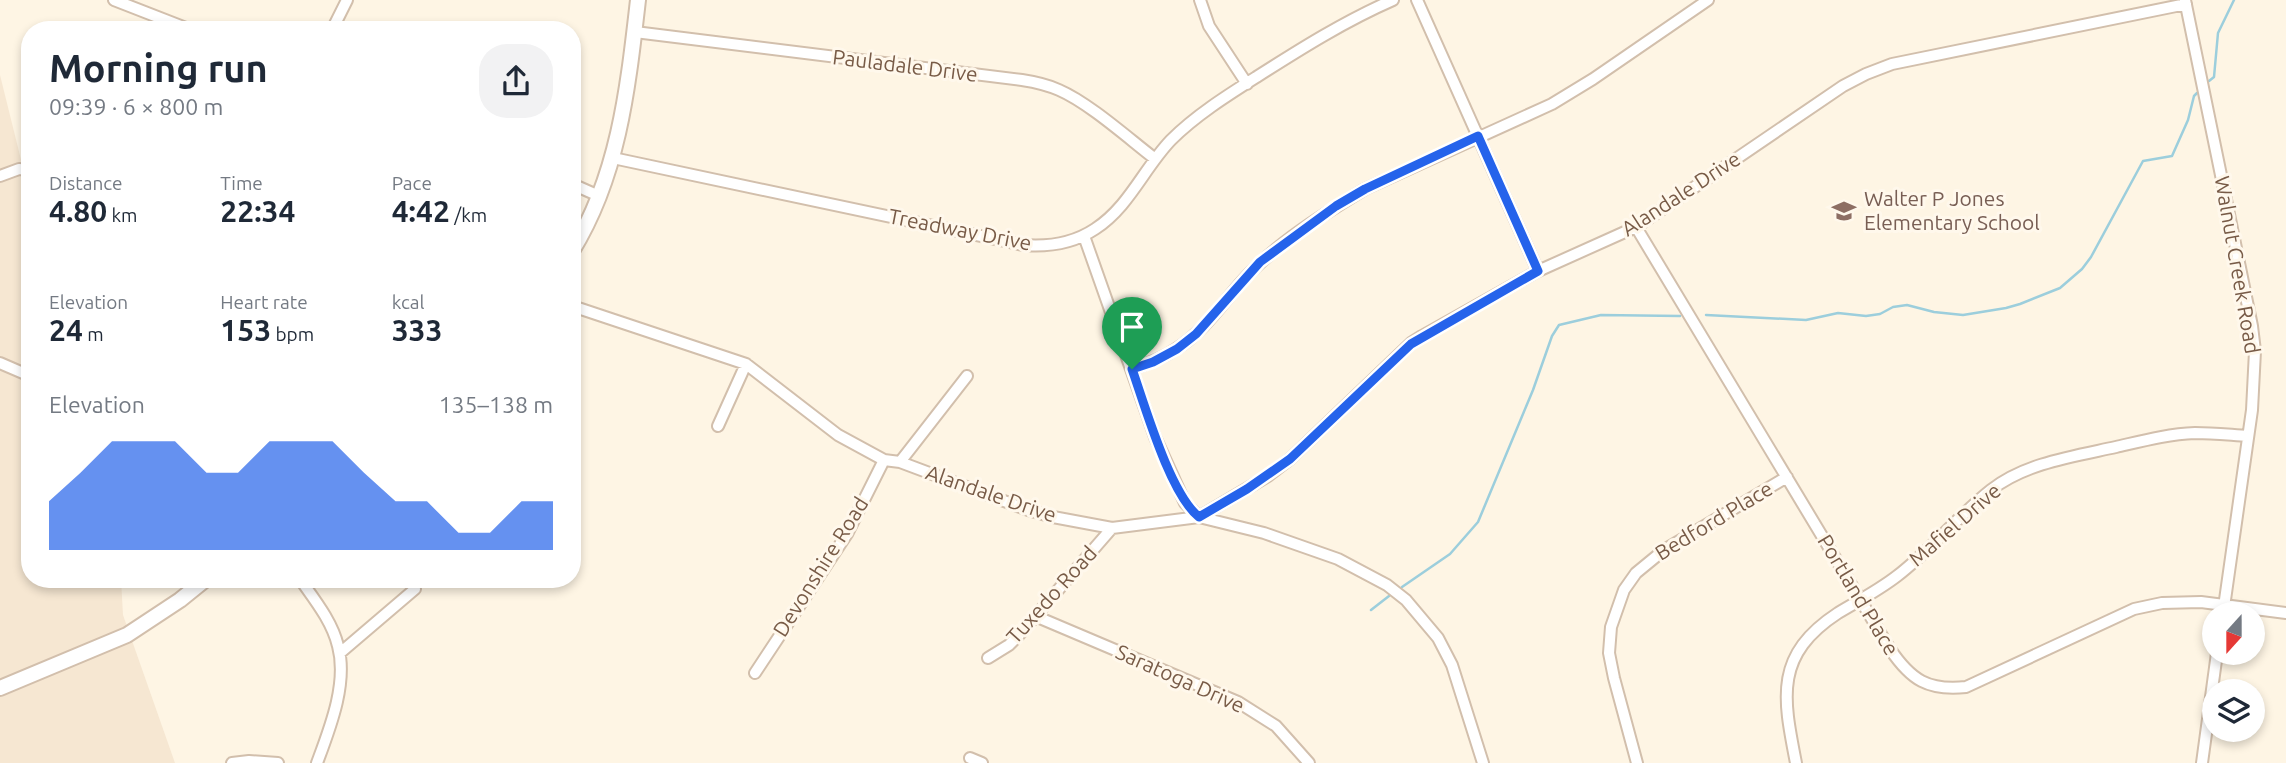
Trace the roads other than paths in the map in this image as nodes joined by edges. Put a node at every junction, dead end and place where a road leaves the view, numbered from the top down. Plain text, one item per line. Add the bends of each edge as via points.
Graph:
1 (114, 0) edge
2 (347, 0) edge
3 (638, 0) edge
4 (1200, 0) edge
5 (1394, 0) edge
6 (1417, 0) edge
7 (1708, 0) edge
8 (2186, 2) edge
9 (168, 21) edge
10 (336, 21) edge
11 (635, 32) junction
12 (1247, 84) junction
13 (1478, 136) junction
14 (613, 158) junction
15 (1154, 158) junction
16 (21, 169) edge
17 (0, 176) edge
18 (581, 188) edge
19 (599, 196) junction
20 (1636, 227) junction
21 (581, 234) edge
22 (1084, 236) junction
23 (1538, 271) junction
24 (581, 309) edge
25 (0, 363) edge
26 (746, 364) junction
27 (1132, 369) junction
28 (21, 372) edge
29 (967, 376) dead end
30 (718, 426) dead end
31 (2248, 436) junction
32 (884, 460) junction
33 (900, 462) junction
34 (1787, 477) junction
35 (1199, 517) junction
36 (1112, 528) junction
37 (195, 588) edge
38 (306, 588) edge
39 (415, 589) dead end
40 (1860, 600) junction
41 (2224, 602) edge
42 (2202, 605) edge
43 (2265, 612) edge
44 (2286, 613) edge
45 (1035, 616) junction
46 (340, 653) junction
47 (988, 658) dead end
48 (2215, 665) edge
49 (755, 673) dead end
50 (0, 688) edge
51 (970, 758) dead end
52 (232, 763) edge
53 (278, 763) edge
54 (317, 763) edge
55 (982, 763) edge
56 (1309, 763) edge
57 (1483, 763) edge
58 (1637, 763) edge
59 (1796, 763) edge
60 (2202, 763) edge

1 - 9 street
2 - 10 street
3 - 11 street
4 - 12 street via 1209,26
5 - 12 street, Treadway Drive via 1342,24
6 - 13 street
7 - 13 street via 1552,104
8 - 20 street, Alandale Drive via 1892,64 1866,74
8 - 31 street, Walnut Creek Road via 2252,326 2255,379
11 - 14 street
11 - 15 street, Pauladale Drive via 1039,83 1085,106
12 - 15 street, Treadway Drive via 1195,119
13 - 23 street
13 - 27 street via 1336,206 1260,262 1196,334 1177,349
14 - 19 street
14 - 22 street, Treadway Drive via 1024,245 1054,245
15 - 22 street, Treadway Drive via 1121,206
16 - 17 street
18 - 19 street
19 - 21 street
20 - 23 street, Alandale Drive
20 - 34 street, Portland Place
22 - 27 street
23 - 35 street, Alandale Drive via 1411,344 1290,459
24 - 26 street, Alandale Drive
25 - 28 street
26 - 30 street
26 - 32 street, Alandale Drive via 838,435
27 - 35 street via 1175,483
29 - 33 street
31 - 40 street, Mafiel Drive via 2171,435 2059,459 2013,476 1993,488 1895,577
31 - 41 street, Walnut Creek Road
32 - 33 street, Alandale Drive
32 - 49 street, Devonshire Road via 847,534
33 - 36 street, Alandale Drive via 1028,510
34 - 40 street, Portland Place
34 - 58 street, Bedford Place via 1646,562 1624,590 1611,626 1609,653
35 - 36 street, Alandale Drive
35 - 57 street via 1338,559 1406,600 1452,665
36 - 45 street, Tuxedo Road
37 - 50 street via 127,635
38 - 46 street
39 - 46 street
40 - 42 street, Portland Place via 1904,669 1926,684 1950,689 1966,687 2134,609 2180,601
40 - 59 street, Mafiel Drive via 1821,626 1803,644 1790,670 1785,698
43 - 44 street, Portland Place
45 - 47 street, Tuxedo Road via 1009,645
45 - 56 street, Saratoga Drive via 1238,702 1276,726
46 - 54 street via 337,701
48 - 60 street
51 - 55 street
52 - 53 street

